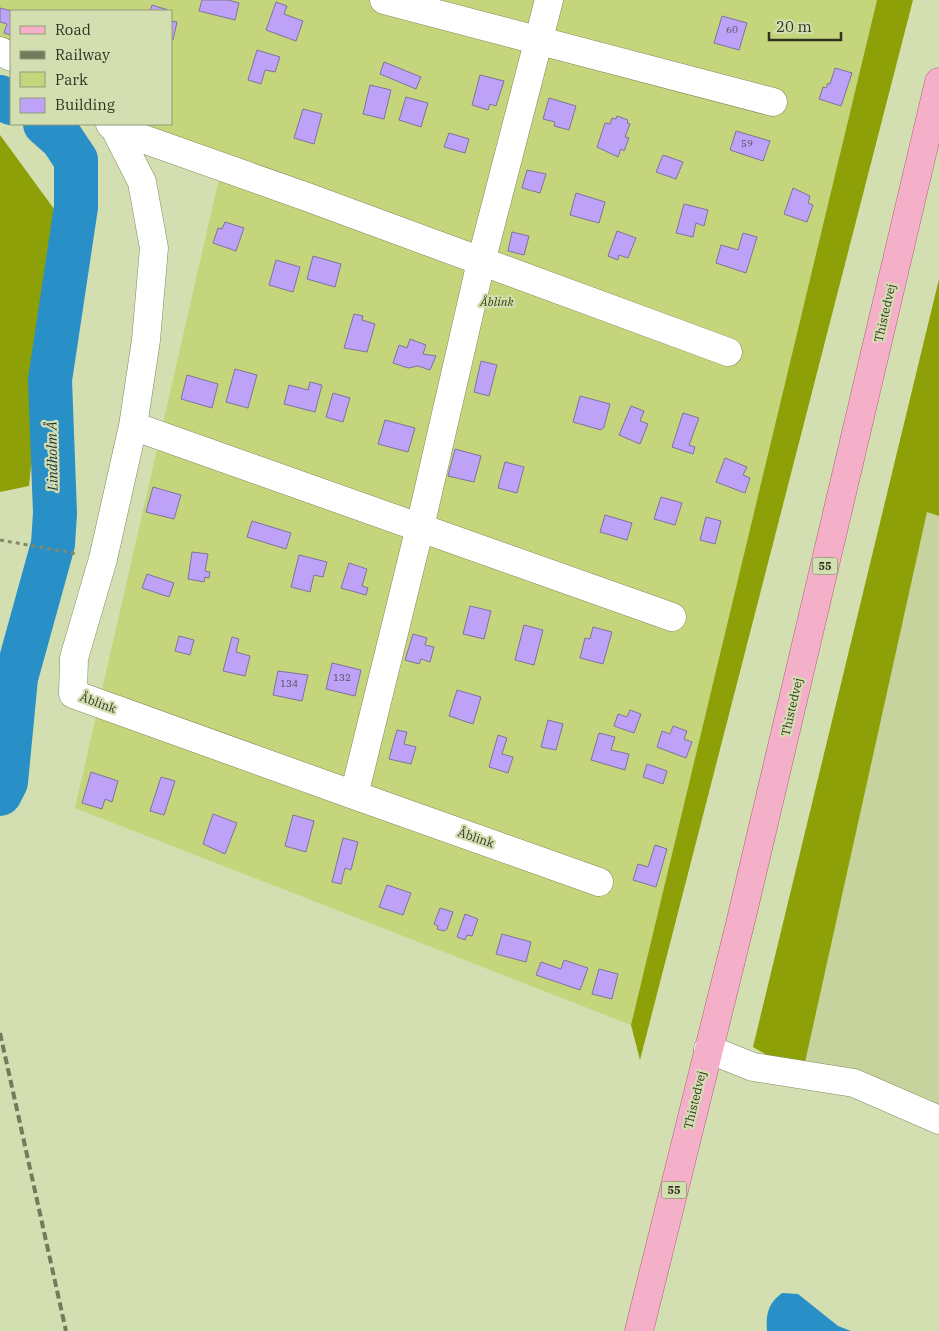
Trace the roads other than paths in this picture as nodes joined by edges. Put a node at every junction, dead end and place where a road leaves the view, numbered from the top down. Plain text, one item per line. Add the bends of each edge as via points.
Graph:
1 (384, 0) edge
2 (549, 0) edge
3 (540, 40) junction
4 (939, 82) edge
5 (773, 102) dead end
6 (112, 126) edge
7 (481, 262) junction
8 (728, 352) dead end
9 (133, 426) junction
10 (420, 527) junction
11 (672, 617) dead end
12 (354, 795) junction
13 (599, 882) dead end
14 (708, 1049) junction
15 (939, 1120) edge
16 (639, 1331) edge

1 - 3 street
2 - 3 street
3 - 5 street
3 - 7 street
4 - 14 main road, Thistedvej / 55 via 742,920
6 - 7 street, Åblink
6 - 9 street, Åblink via 142,182 154,248 146,340
7 - 8 street, Åblink
7 - 10 street
9 - 10 street
9 - 12 street, Åblink via 103,559 74,658 73,694
10 - 11 street
10 - 12 street
12 - 13 street, Åblink
14 - 15 street via 752,1067 854,1083
14 - 16 main road, Thistedvej / 55

